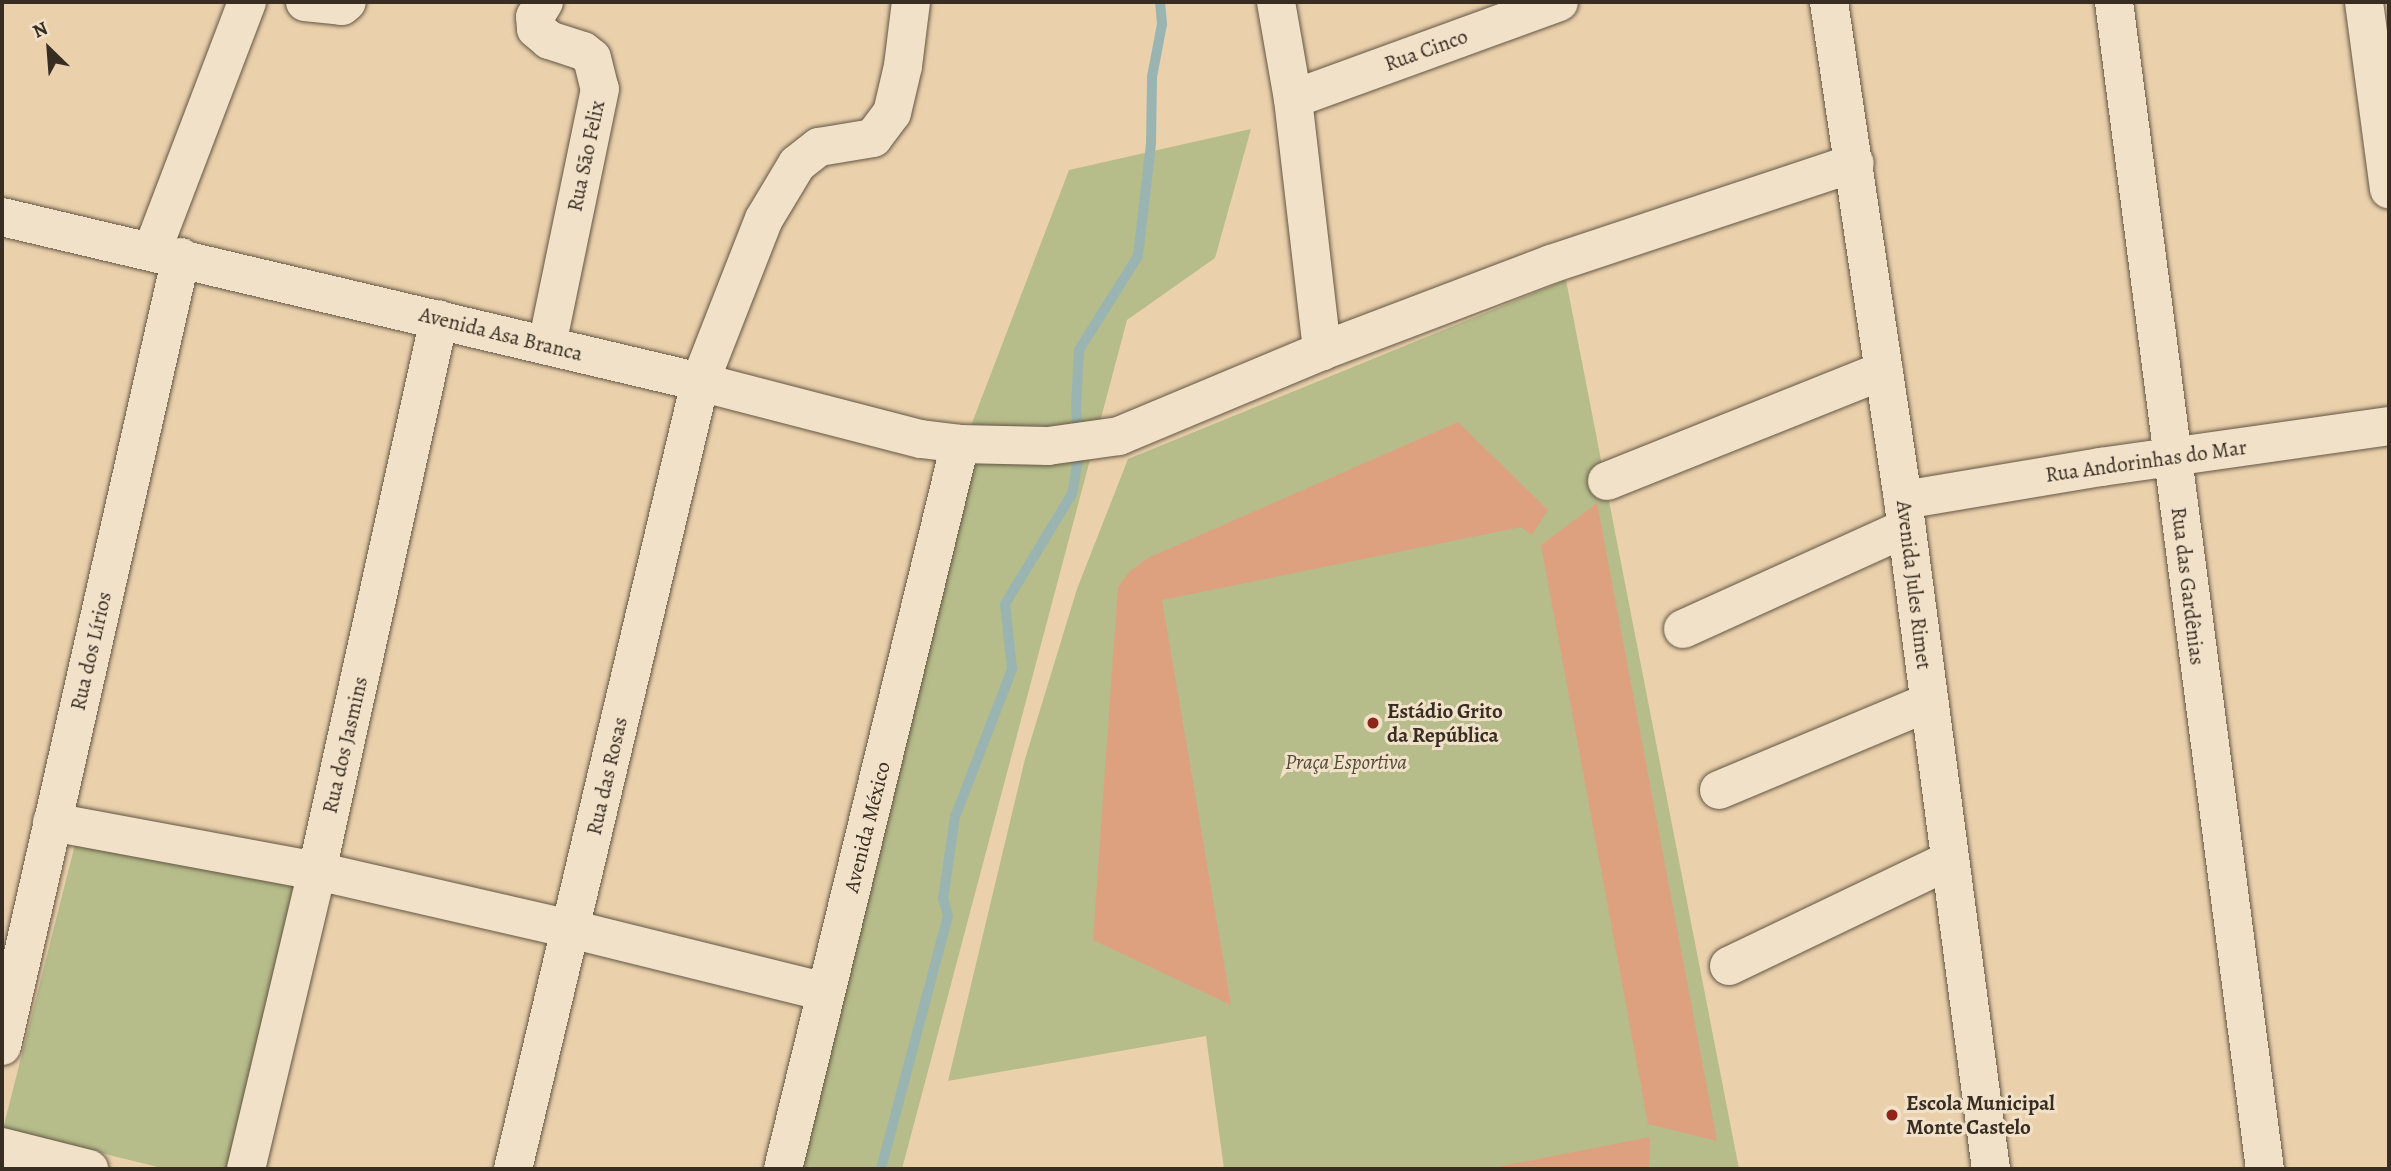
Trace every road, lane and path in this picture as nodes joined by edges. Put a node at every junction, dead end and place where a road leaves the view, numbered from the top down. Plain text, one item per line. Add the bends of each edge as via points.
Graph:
1 (247, 2) edge
2 (305, 2) edge
3 (347, 2) edge
4 (544, 2) edge
5 (911, 2) edge
6 (1276, 2) edge
7 (1559, 2) edge
8 (1829, 2) edge
9 (2114, 2) edge
10 (2364, 2) edge
11 (1293, 99) junction
12 (1855, 163) junction
13 (2389, 189) edge
14 (2, 217) edge
15 (167, 254) junction
16 (439, 319) junction
17 (547, 346) junction
18 (1322, 351) junction
19 (1884, 370) junction
20 (700, 382) junction
21 (2389, 426) edge
22 (960, 444) junction
23 (2171, 456) junction
24 (1607, 481) dead end
25 (1905, 514) junction
26 (1684, 629) dead end
27 (1929, 702) junction
28 (1719, 790) dead end
29 (52, 822) junction
30 (1950, 860) junction
31 (317, 871) junction
32 (570, 929) junction
33 (1728, 966) dead end
34 (825, 992) junction
35 (2, 1045) edge
36 (2, 1147) edge
37 (89, 1169) edge
38 (246, 1169) edge
39 (513, 1169) edge
40 (783, 1169) edge
41 (1991, 1169) edge
42 (2265, 1169) edge

1 - 15 street, Rua dos Lírios
2 - 3 street via 342,6
4 - 17 street, Rua São Felix via 535,17 536,29 549,40 592,58 600,89
5 - 20 street, Rua das Rosas via 892,113 873,138 819,147 797,164 764,219
6 - 11 street
7 - 11 street, Rua Cinco
8 - 12 street, Avenida Jules Rimet
9 - 23 street, Rua das Gardênias
10 - 13 street
11 - 18 street
12 - 18 street, Avenida Asa Branca via 1551,264
12 - 19 street, Avenida Jules Rimet
14 - 15 street, Avenida Asa Branca
15 - 16 street, Avenida Asa Branca
15 - 29 street, Rua dos Lírios
16 - 17 street, Avenida Asa Branca
16 - 31 street, Rua dos Jasmins
17 - 20 street, Avenida Asa Branca
18 - 22 street, Avenida Asa Branca via 1119,436 1048,446
19 - 24 street
19 - 25 street, Avenida Jules Rimet
20 - 22 street, Avenida Asa Branca via 921,439
20 - 32 street, Rua das Rosas
21 - 23 street, Rua Andorinhas do Mar
22 - 34 street, Avenida México
23 - 25 street, Rua Andorinhas do Mar
23 - 42 street, Rua das Gardênias
25 - 26 street, Rua Andorinhas do Mar
25 - 27 street, Avenida Jules Rimet
27 - 28 street
27 - 30 street, Avenida Jules Rimet
29 - 31 street
29 - 35 street, Rua dos Lírios
30 - 33 street
30 - 41 street, Avenida Jules Rimet
31 - 32 street
31 - 38 street, Rua dos Jasmins
32 - 34 street
32 - 39 street, Rua das Rosas
34 - 40 street, Avenida México
36 - 37 street

